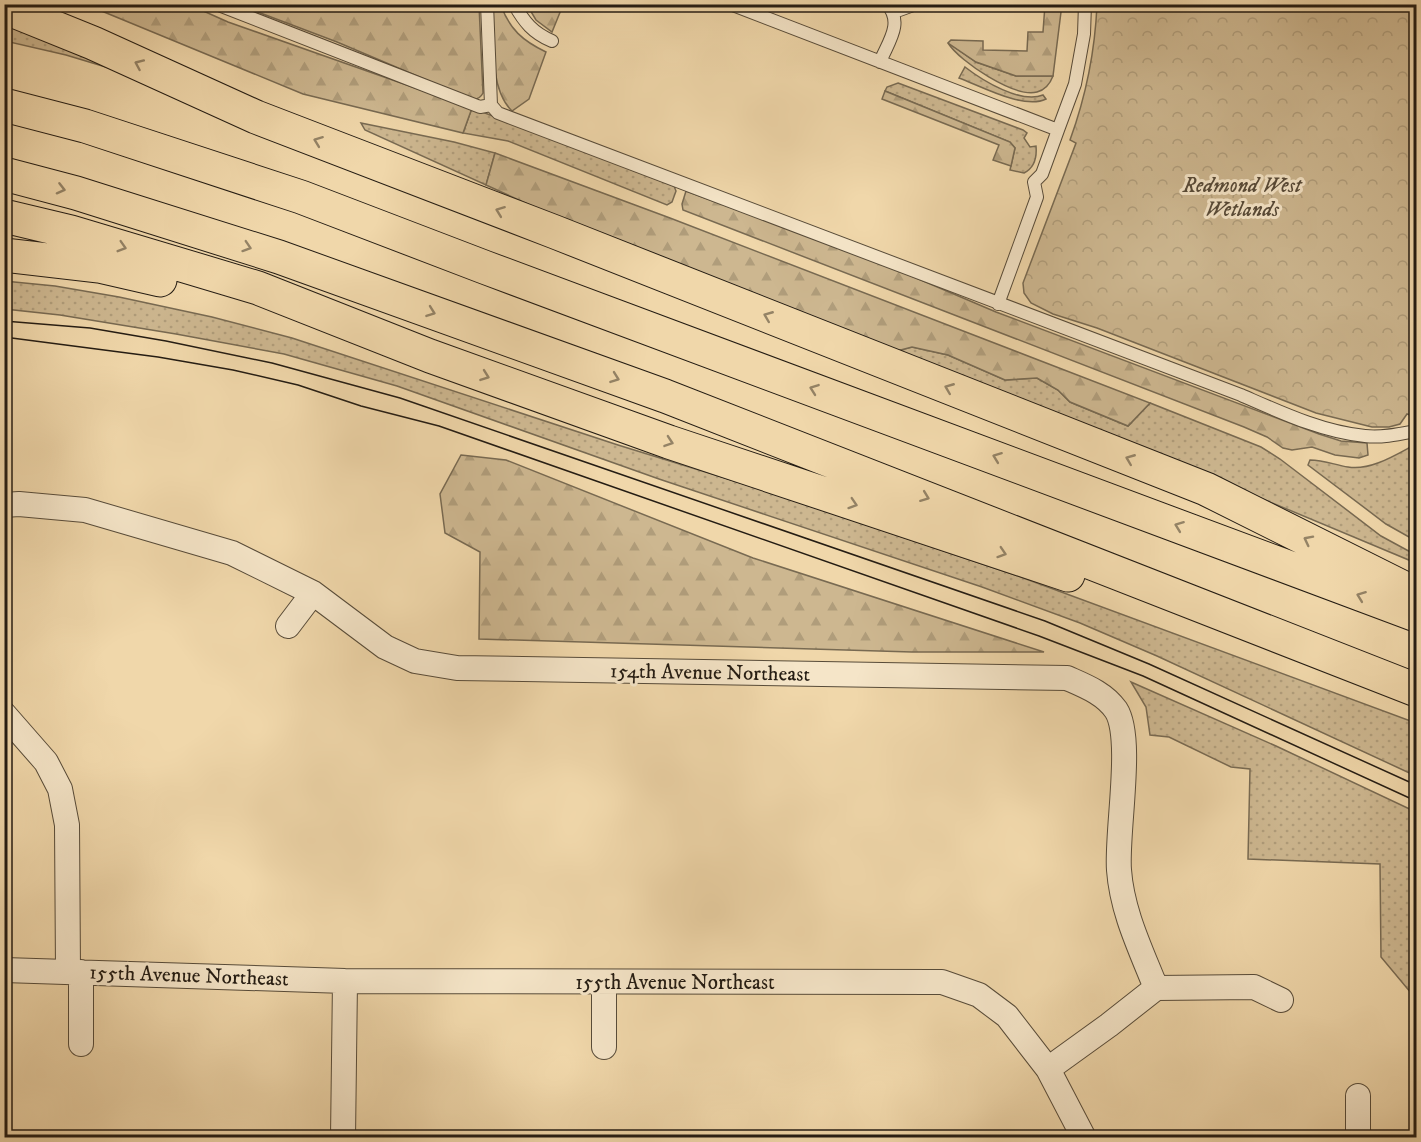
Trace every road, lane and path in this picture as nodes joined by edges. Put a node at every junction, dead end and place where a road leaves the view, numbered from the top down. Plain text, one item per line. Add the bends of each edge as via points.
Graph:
1 (216, 4) edge
2 (486, 4) edge
3 (514, 4) edge
4 (730, 4) edge
5 (916, 4) edge
6 (1085, 4) edge
7 (4, 7) edge
8 (891, 8) edge
9 (552, 41) dead end
10 (880, 62) junction
11 (4, 105) edge
12 (490, 105) junction
13 (1058, 130) junction
14 (4, 174) edge
15 (4, 216) edge
16 (4, 255) edge
17 (998, 304) junction
18 (430, 356) junction
19 (1416, 431) edge
20 (4, 505) edge
21 (313, 593) junction
22 (1416, 594) edge
23 (1416, 615) edge
24 (288, 626) dead end
25 (1416, 691) edge
26 (4, 714) edge
27 (4, 970) edge
28 (75, 971) junction
29 (345, 981) junction
30 (604, 982) junction
31 (1156, 988) junction
32 (1281, 1000) dead end
33 (81, 1044) dead end
34 (604, 1047) dead end
35 (1048, 1069) junction
36 (1358, 1096) dead end
37 (343, 1137) edge
38 (1084, 1137) edge
39 (1358, 1137) edge

1 - 12 lane via 480,107
2 - 12 lane
3 - 9 lane via 524,23
4 - 10 lane
5 - 8 lane
6 - 13 lane via 1075,84
22 -> 7 highway via 1206,489 256,117
8 - 10 lane via 895,26
10 - 13 lane
23 -> 11 highway via 301,197 86,126
12 - 17 lane via 498,113
13 - 17 lane via 1042,174 1034,182 1037,197
14 -> 25 highway via 279,257 665,396
15 -> 18 highway via 258,288
16 - 18 highway via 99,266 152,278
17 - 19 lane via 1308,423 1366,436
18 -> 25 highway via 669,442
20 - 21 street, 154th Avenue Northeast via 85,510 232,554
21 - 24 street
21 - 31 street, 154th Avenue Northeast via 385,647 416,661 457,668 1067,678 1099,693 1117,711 1124,735 1119,868 1123,903
26 - 28 street via 46,762 60,789 68,825
27 - 28 street, 155th Avenue Northeast
28 - 29 street, 155th Avenue Northeast
28 - 33 street
29 - 30 street, 155th Avenue Northeast
29 - 37 street
30 - 34 street
30 - 35 street, 155th Avenue Northeast via 942,982 979,995 1007,1016
31 - 32 street via 1254,987
31 - 35 street
35 - 38 street, 155th Avenue Northeast
36 - 39 street

